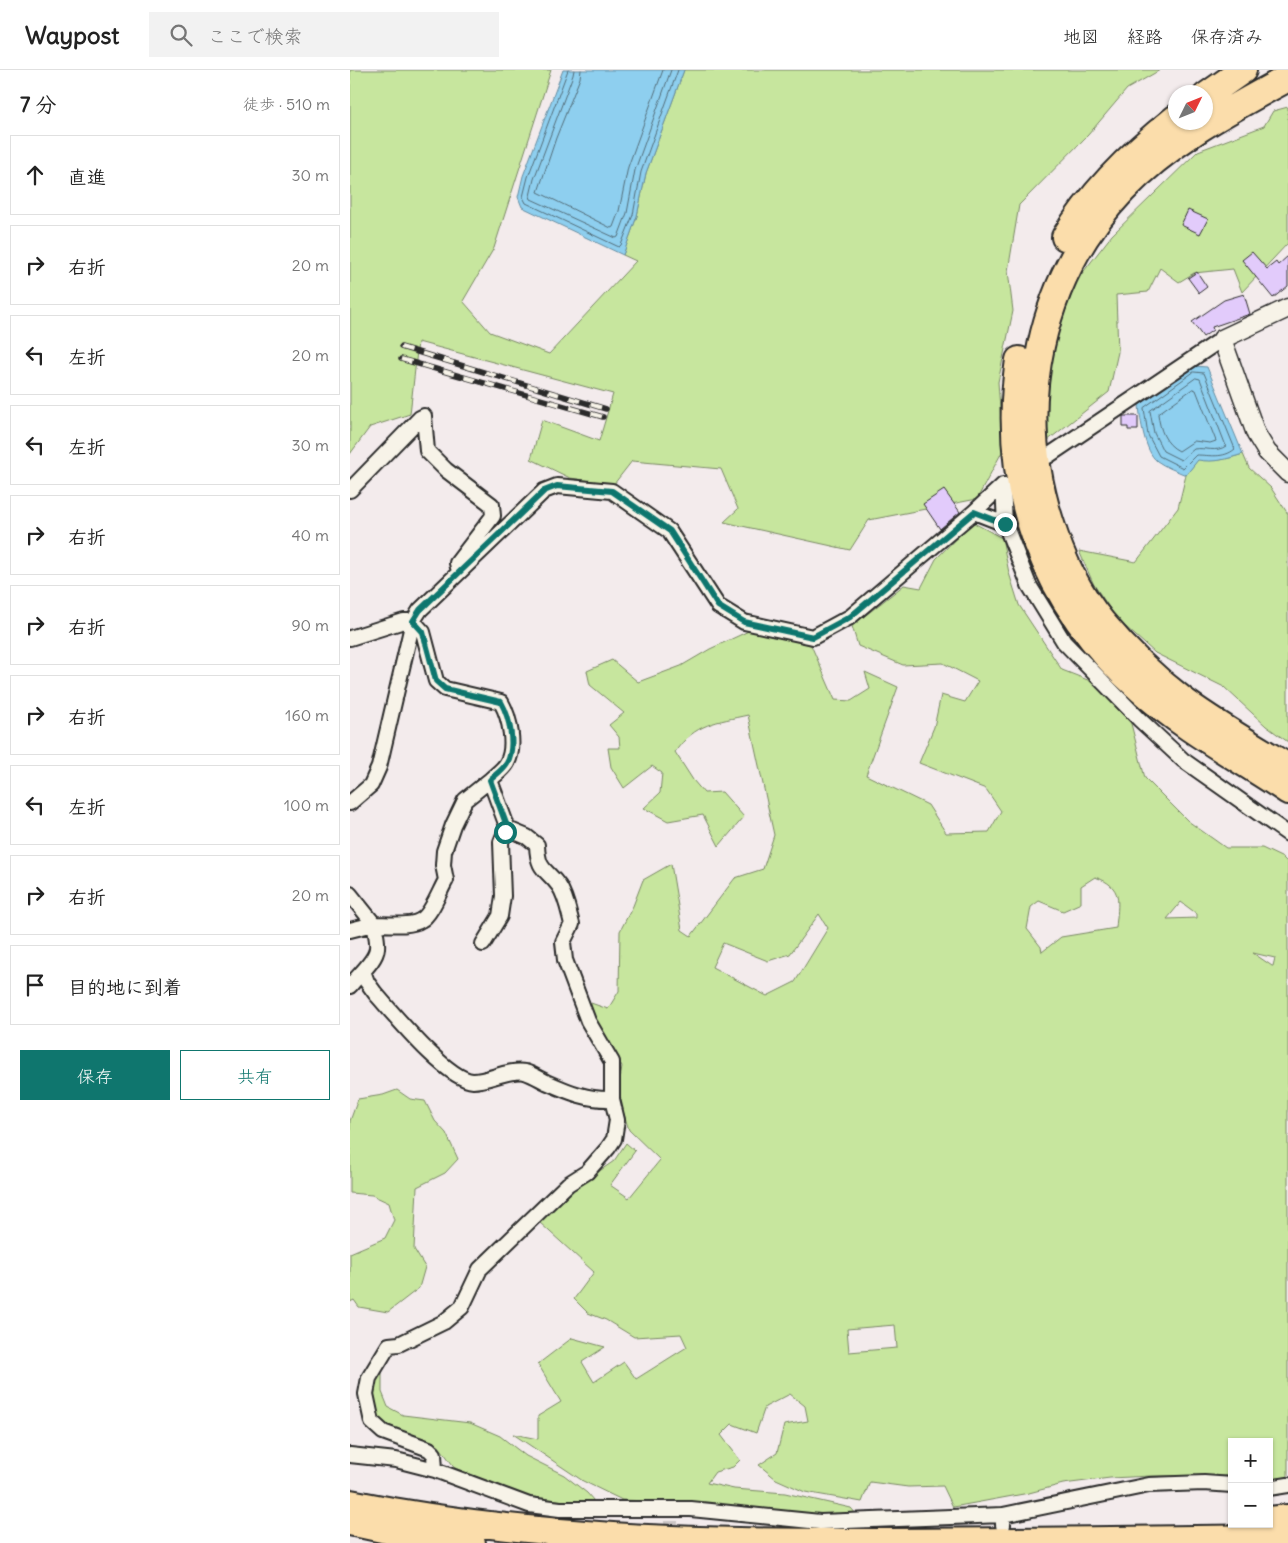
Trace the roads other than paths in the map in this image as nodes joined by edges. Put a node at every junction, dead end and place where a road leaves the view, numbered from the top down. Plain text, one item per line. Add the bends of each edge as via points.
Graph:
1 (1243, 70) edge
2 (1288, 78) edge
3 (1213, 91) edge
4 (1168, 125) edge
5 (1288, 308) edge
6 (1222, 339) junction
7 (1048, 456) dead end
8 (1288, 473) edge
9 (350, 490) edge
10 (974, 512) junction
11 (1005, 524) junction
12 (459, 573) junction
13 (413, 621) junction
14 (350, 638) edge
15 (1288, 767) edge
16 (490, 780) junction
17 (1288, 791) edge
18 (350, 803) edge
19 (508, 829) junction
20 (1288, 834) edge
21 (350, 894) edge
22 (374, 924) junction
23 (350, 930) edge
24 (483, 944) dead end
25 (363, 971) junction
26 (350, 986) edge
27 (612, 1099) junction
28 (350, 1455) edge
29 (435, 1470) junction
30 (1228, 1485) edge
31 (1288, 1485) edge
32 (1273, 1487) edge
33 (350, 1503) edge
34 (1288, 1518) edge
35 (1273, 1520) edge
36 (350, 1522) edge
37 (1228, 1523) edge
38 (1007, 1527) junction
39 (1288, 1538) edge
40 (472, 1543) edge

1 - 3 highway
2 - 15 highway via 1187,135 1122,191 1098,220 1066,272 1048,315 1038,356 1033,412 1037,462 1046,510 1071,575 1095,612 1130,653 1184,701
4 - 17 highway via 1111,176 1085,206 1041,287 1021,347 1017,378 1014,414 1020,483 1027,515 1054,582 1086,631 1110,659 1140,690 1173,716
5 - 6 street
6 - 7 street
6 - 8 street via 1256,434 1267,452
9 - 12 street via 424,416 427,452 492,505 493,516 457,563
10 - 11 street
10 - 11 street via 1003,485
10 - 12 street via 850,617 813,637 744,622 718,606 670,531 612,491 557,486 544,491
11 - 20 street via 1029,585 1064,642 1183,760
12 - 13 street via 420,610
13 - 14 street
13 - 16 street via 423,632 436,681 445,689 493,699 504,707 512,740 511,752 506,764
13 - 18 street via 380,767 371,785
16 - 19 street
16 - 22 street via 466,800 453,825 444,851 446,880 426,917 413,924
19 - 24 street via 501,842 503,896 500,916
19 - 27 street via 527,837 537,846 542,869 560,887 572,924 564,942 565,960 588,1021 612,1062
21 - 22 street
22 - 23 street
22 - 25 street via 377,948 374,958
25 - 26 street
25 - 27 street via 374,992 443,1066 458,1076 472,1081 526,1072 594,1100
27 - 29 street via 616,1120 614,1138 608,1148 480,1269 462,1307 444,1322 389,1346 368,1378 366,1394 372,1422 384,1432 429,1449 434,1454
28 - 29 street via 396,1460
29 - 38 street via 529,1505 560,1509 670,1515 691,1509 820,1522
30 - 38 street via 1149,1484
31 - 32 street
33 - 38 highway via 502,1528 599,1536 752,1542
34 - 35 highway
36 - 40 highway
37 - 38 highway
38 - 39 highway

